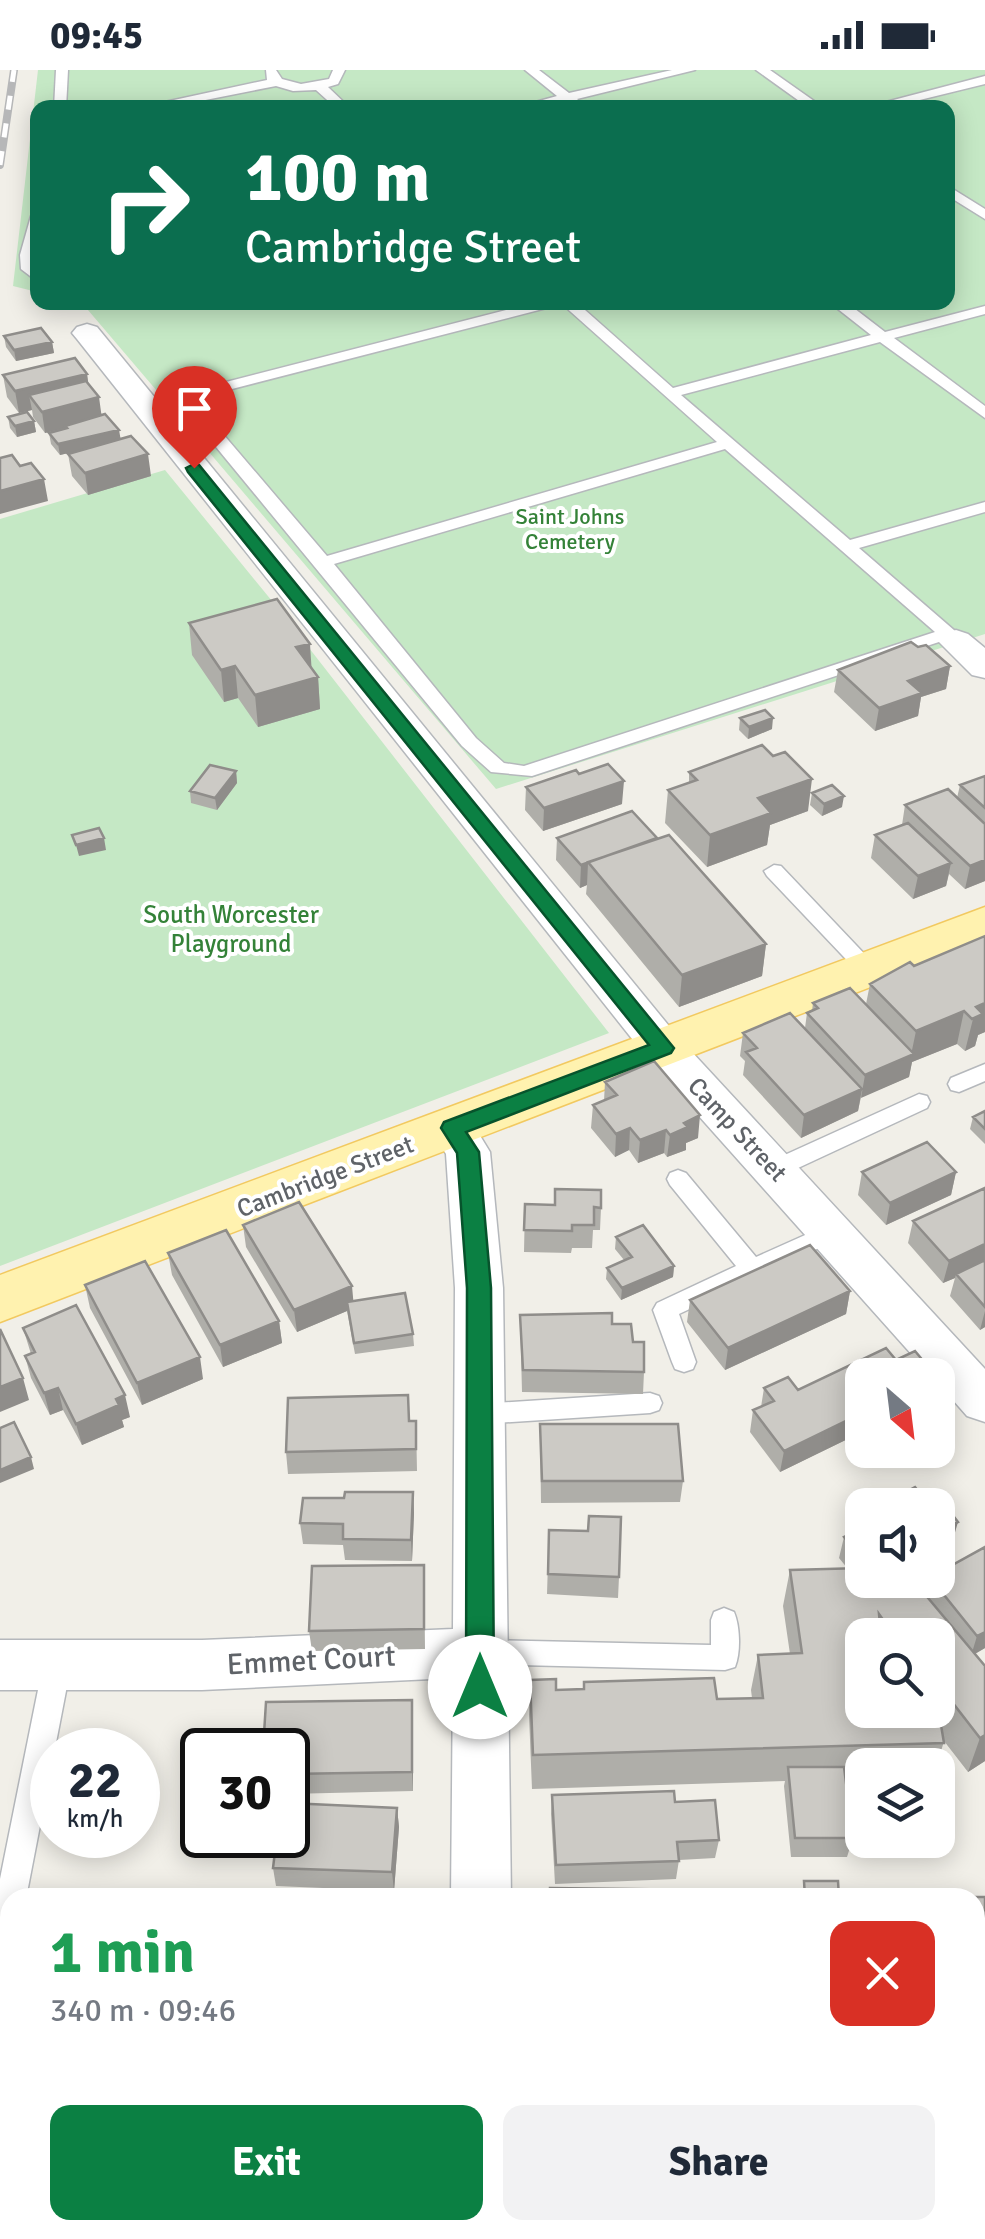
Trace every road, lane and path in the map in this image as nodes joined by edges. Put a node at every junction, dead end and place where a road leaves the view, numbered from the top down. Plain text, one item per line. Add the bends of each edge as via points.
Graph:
1 (62, 70) edge
2 (340, 70) edge
3 (532, 70) edge
4 (690, 70) edge
5 (762, 70) edge
6 (274, 76) edge
7 (985, 80) edge
8 (319, 86) junction
9 (567, 97) junction
10 (60, 100) edge
11 (176, 100) edge
12 (335, 100) edge
13 (554, 100) edge
14 (571, 100) edge
15 (806, 100) edge
16 (903, 100) edge
17 (955, 195) edge
18 (985, 196) edge
19 (964, 201) junction
20 (955, 204) edge
21 (985, 215) edge
22 (30, 244) edge
23 (30, 271) edge
24 (524, 310) edge
25 (577, 310) edge
26 (847, 310) edge
27 (985, 310) edge
28 (87, 333) dead end
29 (885, 338) junction
30 (670, 393) junction
31 (985, 413) edge
32 (729, 444) junction
33 (985, 506) edge
34 (850, 546) junction
35 (323, 562) junction
36 (952, 638) junction
37 (985, 667) edge
38 (774, 871) dead end
39 (985, 924) edge
40 (868, 969) junction
41 (663, 1048) junction
42 (985, 1072) edge
43 (959, 1084) dead end
44 (918, 1102) dead end
45 (452, 1128) junction
46 (774, 1168) junction
47 (678, 1179) dead end
48 (832, 1232) junction
49 (752, 1269) junction
50 (0, 1299) edge
51 (684, 1362) dead end
52 (650, 1402) dead end
53 (985, 1402) edge
54 (479, 1414) junction
55 (724, 1620) dead end
56 (480, 1652) junction
57 (0, 1665) edge
58 (57, 1665) junction
59 (12, 1888) edge
60 (482, 1888) edge

1 - 10 lane
2 - 8 lane via 334,81
3 - 9 lane
4 - 9 lane
5 - 15 lane
6 - 8 lane via 296,88
6 - 11 lane
7 - 16 lane
8 - 12 lane
9 - 13 lane
9 - 14 lane
17 - 19 lane
18 - 19 lane
19 - 20 lane
19 - 21 lane
22 - 23 lane
24 - 35 lane via 194,398 192,408
25 - 30 lane
26 - 29 lane
27 - 29 lane
28 - 41 street, Camp Street
29 - 30 lane
29 - 31 lane
30 - 32 lane
32 - 34 lane
32 - 35 lane
33 - 34 lane
34 - 36 lane
35 - 36 lane via 469,742 498,768 525,772
36 - 37 street
38 - 40 lane
39 - 40 main road, Cambridge Street
40 - 41 main road, Cambridge Street
41 - 45 main road, Cambridge Street
41 - 46 street, Camp Street
42 - 43 lane
44 - 46 lane
45 - 50 main road, Cambridge Street
45 - 54 street via 468,1152 472,1187
46 - 48 street, Camp Street
47 - 49 lane
48 - 49 lane
48 - 53 street, Camp Street
49 - 51 lane via 665,1310
52 - 54 lane
54 - 56 street
55 - 56 lane via 725,1658
56 - 58 street, Emmet Court
56 - 60 street
57 - 58 street, Emmet Court
58 - 59 lane

